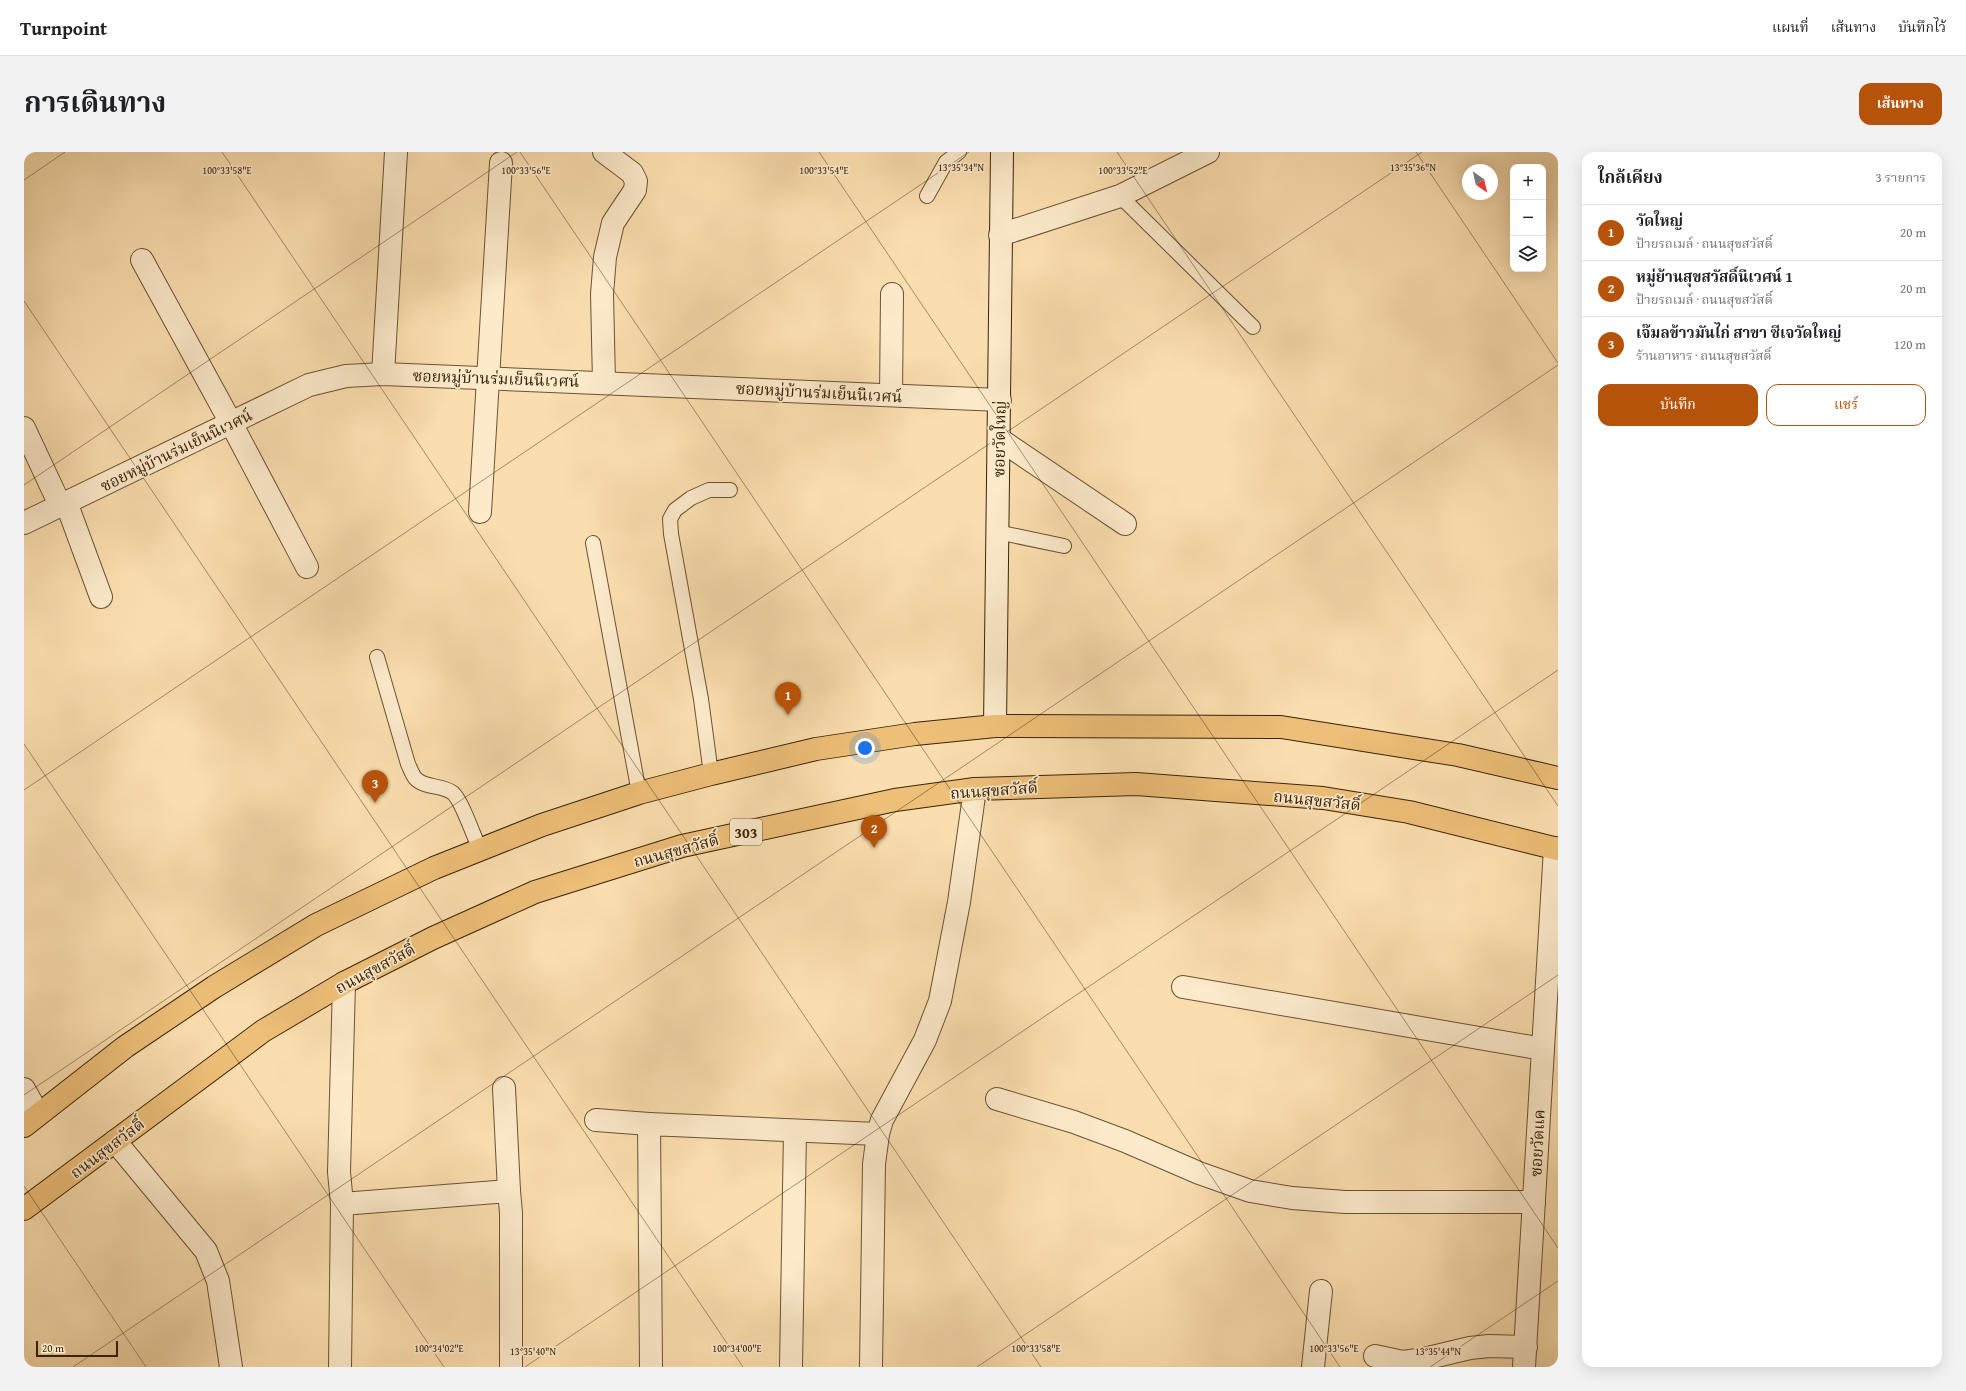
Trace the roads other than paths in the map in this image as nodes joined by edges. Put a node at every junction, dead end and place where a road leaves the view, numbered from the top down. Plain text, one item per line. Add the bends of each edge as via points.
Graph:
1 (396, 152) edge
2 (604, 152) edge
3 (959, 152) edge
4 (1002, 152) edge
5 (1208, 152) edge
6 (501, 163) dead end
7 (927, 196) dead end
8 (1120, 196) junction
9 (1000, 235) junction
10 (142, 260) dead end
11 (892, 294) dead end
12 (1254, 327) dead end
13 (383, 374) junction
14 (489, 378) junction
15 (604, 382) junction
16 (891, 395) junction
17 (1000, 400) junction
18 (231, 423) junction
19 (24, 428) edge
20 (999, 438) junction
21 (730, 490) dead end
22 (63, 504) junction
23 (480, 512) dead end
24 (24, 523) edge
25 (1125, 524) dead end
26 (998, 532) junction
27 (593, 543) dead end
28 (1064, 546) dead end
29 (307, 567) dead end
30 (101, 597) dead end
31 (377, 657) dead end
32 (994, 726) junction
33 (711, 774) junction
34 (1558, 778) edge
35 (976, 789) junction
36 (639, 794) junction
37 (1556, 848) edge
38 (480, 850) junction
39 (344, 983) junction
40 (1183, 987) dead end
41 (1543, 1048) junction
42 (504, 1088) dead end
43 (24, 1089) edge
44 (997, 1099) dead end
45 (31, 1120) edge
46 (596, 1120) dead end
47 (649, 1124) junction
48 (795, 1131) junction
49 (878, 1134) junction
50 (116, 1141) junction
51 (509, 1191) junction
52 (1534, 1202) junction
53 (342, 1204) junction
54 (24, 1209) edge
55 (1320, 1291) dead end
56 (1375, 1356) dead end
57 (1525, 1357) edge
58 (231, 1367) edge
59 (340, 1367) edge
60 (511, 1367) edge
61 (651, 1367) edge
62 (790, 1367) edge
63 (871, 1367) edge
64 (1313, 1367) edge

1 - 13 street
2 - 15 street via 632,173 636,181 635,190 613,223 604,257
3 - 7 lane via 946,162
4 - 9 street, ซอยวัดใหญ่
5 - 8 street
6 - 14 street
8 - 9 street
8 - 12 lane
9 - 17 street, ซอยวัดใหญ่
10 - 18 street
11 - 16 street
13 - 14 street, ซอยหมู่บ้านร่มเย็นนิเวศน์
13 - 18 street, ซอยหมู่บ้านร่มเย็นนิเวศน์ via 346,376 309,385
14 - 15 street, ซอยหมู่บ้านร่มเย็นนิเวศน์
14 - 23 street
15 - 16 street, ซอยหมู่บ้านร่มเย็นนิเวศน์
16 - 17 street, ซอยหมู่บ้านร่มเย็นนิเวศน์
17 - 20 street, ซอยวัดใหญ่
18 - 22 street, ซอยหมู่บ้านร่มเย็นนิเวศน์
18 - 29 street
19 - 22 street
20 - 25 street
20 - 26 street, ซอยวัดใหญ่
21 - 33 lane via 709,490 692,498 675,510 670,519 701,699
22 - 24 street, ซอยหมู่บ้านร่มเย็นนิเวศน์
22 - 30 street
26 - 28 lane
26 - 32 street, ซอยวัดใหญ่
27 - 36 lane
31 - 38 lane via 408,764 415,778 423,784 452,793
32 - 33 main road via 915,734 816,749
32 - 34 main road via 1281,727 1458,755
33 - 36 main road
35 - 37 main road, ถนนสุขสวัสดิ์ / 303 via 1136,784 1323,798 1409,812
35 - 39 main road, ถนนสุขสวัสดิ์ / 303 via 895,800 682,846 535,892 433,938
35 - 49 street via 959,902 940,1001 925,1040 882,1120
36 - 38 main road via 542,825
37 - 41 street, ซอยวัดแค
38 - 45 main road via 434,868 330,919 275,950 214,987 131,1043
39 - 50 main road, ถนนสุขสวัสดิ์ / 303 via 263,1032
39 - 53 street via 339,1172
40 - 41 street
41 - 52 street, ซอยวัดแค
42 - 51 street
43 - 45 street
44 - 52 street via 1074,1122 1250,1191 1292,1198 1345,1202
46 - 47 street
47 - 48 street
47 - 61 street
48 - 49 street
48 - 62 street
49 - 63 street via 874,1164
50 - 54 main road, ถนนสุขสวัสดิ์ / 303
50 - 58 street via 206,1251 218,1281
51 - 53 street
51 - 60 street via 512,1213
52 - 57 street, ซอยวัดแค
53 - 59 street
55 - 64 street
56 - 57 street via 1403,1362 1489,1346

